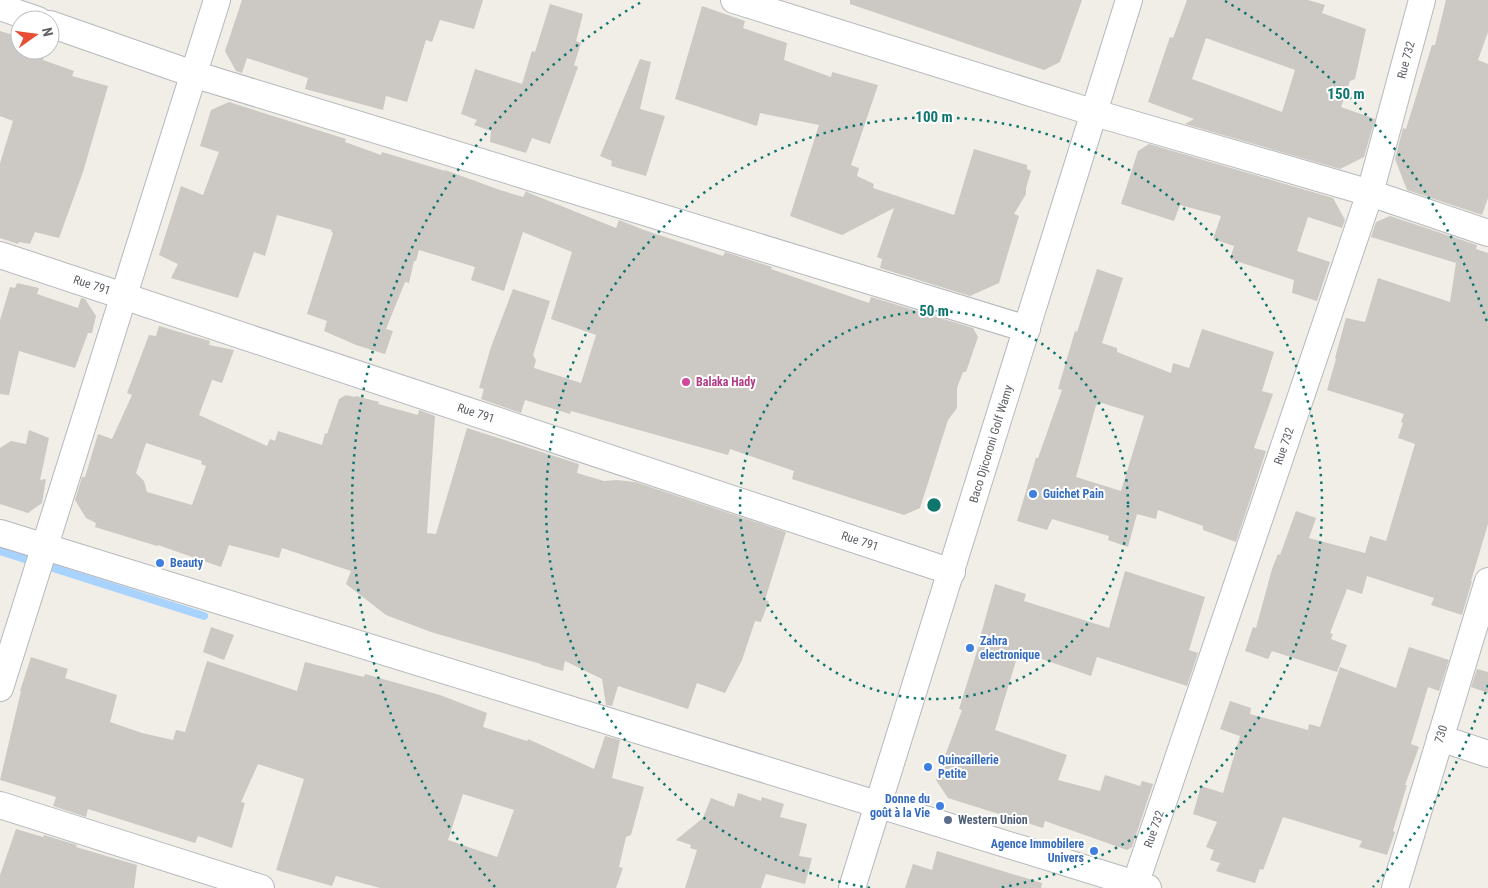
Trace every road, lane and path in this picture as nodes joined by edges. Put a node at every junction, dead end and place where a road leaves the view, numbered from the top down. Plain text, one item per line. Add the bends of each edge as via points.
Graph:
1 (217, 0) edge
2 (734, 0) edge
3 (1129, 0) edge
4 (1422, 0) edge
5 (60, 27) edge
6 (193, 74) junction
7 (1095, 113) junction
8 (1370, 193) junction
9 (1488, 233) edge
10 (0, 255) edge
11 (123, 295) junction
12 (1027, 330) junction
13 (0, 534) edge
14 (44, 547) junction
15 (952, 572) junction
16 (1488, 581) edge
17 (0, 688) edge
18 (1440, 738) junction
19 (1488, 754) edge
20 (879, 804) junction
21 (0, 805) edge
22 (1139, 887) edge
23 (261, 888) edge
24 (852, 888) edge
25 (1395, 888) edge

1 - 6 street
2 - 7 street
3 - 7 street, Baco Djicoroni Golf Wamy
4 - 8 street, Rue 732
5 - 6 street
6 - 11 street
6 - 12 street
7 - 8 street
7 - 12 street, Baco Djicoroni Golf Wamy
8 - 9 street
8 - 22 street, Rue 732
10 - 11 street, Rue 791
11 - 14 street
11 - 15 street, Rue 791
12 - 15 street, Baco Djicoroni Golf Wamy
13 - 14 street
14 - 17 street
14 - 20 street
15 - 20 street, Baco Djicoroni Golf Wamy
16 - 18 street, 730
18 - 19 street
18 - 25 street, 730
20 - 22 street
20 - 24 street, Baco Djicoroni Golf Wamy
21 - 23 street

